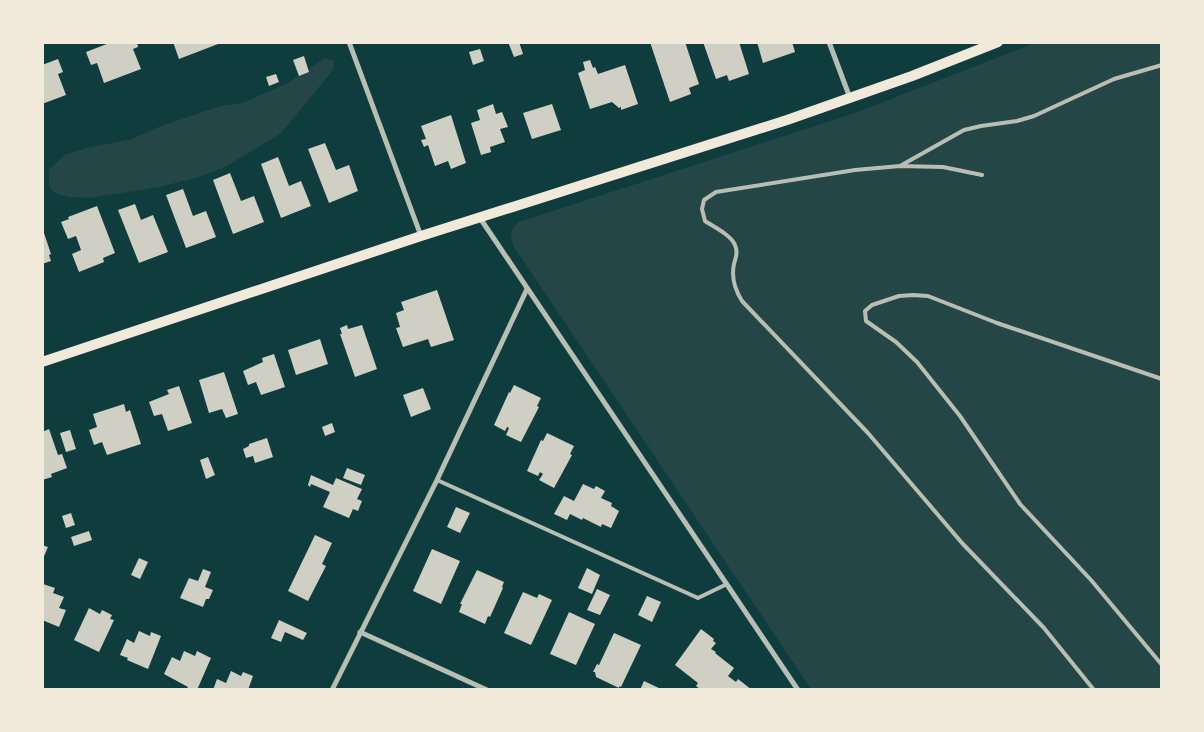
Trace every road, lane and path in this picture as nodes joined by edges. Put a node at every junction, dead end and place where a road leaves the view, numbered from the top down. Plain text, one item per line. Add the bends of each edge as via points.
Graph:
1 (349, 42) edge
2 (829, 42) edge
3 (998, 42) edge
4 (1162, 64) edge
5 (850, 99) junction
6 (900, 166) junction
7 (982, 175) dead end
8 (480, 218) junction
9 (421, 236) junction
10 (527, 288) junction
11 (42, 362) edge
12 (1162, 379) edge
13 (436, 480) junction
14 (727, 584) junction
15 (360, 632) junction
16 (1162, 665) edge
17 (332, 690) edge
18 (487, 690) edge
19 (798, 690) edge
20 (1094, 690) edge

1 - 9 street
2 - 5 street
3 - 5 main road
4 - 6 lane via 1114,79 1034,116 964,130
5 - 8 main road
6 - 7 lane via 943,167
6 - 20 lane via 716,192 704,200 702,209 705,221 735,244 735,290 742,301 868,433 962,543 1044,628
8 - 9 main road
8 - 10 street
9 - 11 main road
10 - 13 street
10 - 14 street
12 - 16 lane via 928,296 899,296 872,305 865,311 866,321 917,362 960,416 1020,504 1091,580
13 - 14 lane via 698,598
13 - 15 street
14 - 19 street
15 - 17 street
15 - 18 street

